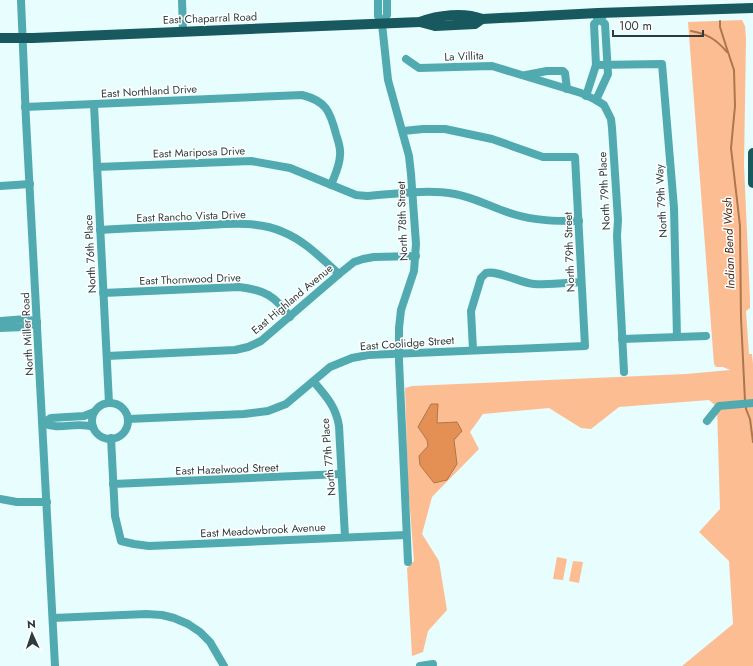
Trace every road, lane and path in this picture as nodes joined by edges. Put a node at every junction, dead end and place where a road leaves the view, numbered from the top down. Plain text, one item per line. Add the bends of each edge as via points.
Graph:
1 (21, 0) edge
2 (182, 0) edge
3 (378, 0) edge
4 (387, 0) edge
5 (753, 8) edge
6 (600, 15) junction
7 (382, 24) junction
8 (183, 31) junction
9 (0, 38) edge
10 (23, 38) junction
11 (595, 46) junction
12 (606, 46) junction
13 (406, 59) dead end
14 (596, 65) junction
15 (607, 65) junction
16 (526, 76) junction
17 (567, 89) junction
18 (586, 96) junction
19 (596, 100) junction
20 (94, 105) junction
21 (26, 107) junction
22 (403, 132) junction
23 (753, 153) edge
24 (97, 167) junction
25 (753, 183) edge
26 (30, 184) junction
27 (331, 185) junction
28 (0, 186) edge
29 (413, 193) junction
30 (579, 221) junction
31 (100, 230) junction
32 (416, 256) junction
33 (339, 274) junction
34 (581, 282) junction
35 (103, 293) junction
36 (290, 317) junction
37 (0, 321) edge
38 (37, 323) junction
39 (0, 328) edge
40 (706, 336) dead end
41 (677, 337) junction
42 (622, 339) junction
43 (585, 346) joint
44 (472, 350) junction
45 (399, 354) junction
46 (107, 356) junction
47 (624, 372) dead end
48 (314, 382) junction
49 (109, 403) junction
50 (753, 403) edge
51 (94, 412) junction
52 (128, 419) junction
53 (707, 421) dead end
54 (43, 423) junction
55 (93, 427) junction
56 (111, 438) junction
57 (341, 474) junction
58 (113, 484) junction
59 (0, 499) edge
60 (47, 502) junction
61 (406, 535) junction
62 (345, 537) junction
63 (408, 562) dead end
64 (53, 618) junction
65 (433, 664) dead end
66 (55, 666) edge
67 (224, 666) edge
68 (420, 666) edge

1 - 10 street, North Miller Road
2 - 8 street
3 - 7 street, North 78th Street via 378,16
4 - 7 street, North 78th Street via 387,15
5 - 6 main road, East Chaparral Road
6 - 7 main road, East Chaparral Road via 482,19 473,15 441,16 420,22
6 - 11 street via 594,24
6 - 12 street via 604,24
7 - 8 main road, East Chaparral Road
7 - 22 street, North 78th Street via 388,80
8 - 10 main road, East Chaparral Road
9 - 10 main road, East Chaparral Road
10 - 21 street, North Miller Road
11 - 12 street
11 - 14 street
12 - 15 street
13 - 16 street, La Villita via 419,68 492,66
14 - 15 street
14 - 18 street
15 - 19 street via 608,74
15 - 41 street, North 79th Way via 662,64 674,208
16 - 17 street, La Villita
16 - 17 street, La Villita via 547,71 562,71 565,73
17 - 18 street, La Villita
18 - 19 street, La Villita
19 - 42 street, North 79th Place via 604,105 612,128
20 - 21 street, East Northland Drive
20 - 24 street, North 76th Place
20 - 27 street, East Northland Drive via 274,96 311,97 318,100 332,117 341,154
21 - 26 street, North Miller Road
22 - 29 street, North 78th Street
22 - 30 street, North 79th Street via 423,129 451,130 492,139 543,157 575,158
23 - 25 main road
24 - 27 street, East Mariposa Drive via 252,161 290,168
24 - 31 street, North 76th Place
26 - 28 street
26 - 38 street, North Miller Road
27 - 29 street, East Mariposa Drive via 356,195
29 - 30 street, East Mariposa Drive via 455,194 528,218
29 - 32 street, North 78th Street
30 - 34 street, North 79th Street
31 - 33 street, East Rancho Vista Drive via 234,224 266,227 282,231 311,248
31 - 35 street, North 76th Place
32 - 33 street, East Highland Avenue via 363,259 354,262
32 - 45 street, North 78th Street via 414,271 401,310
33 - 36 street, East Highland Avenue
34 - 43 street, North 79th Street
34 - 44 street via 534,284 486,273 481,278 471,311
35 - 36 street, East Thornwood Drive via 239,287 268,294
35 - 46 street, North 76th Place
36 - 46 street, East Highland Avenue via 261,342 235,350
37 - 38 street via 27,319
38 - 39 street via 24,327
38 - 54 street, North Miller Road
40 - 41 street
41 - 42 street
42 - 47 street, North 79th Place
43 - 44 street, East Coolidge Street
44 - 45 street, East Coolidge Street
45 - 48 street, East Coolidge Street via 352,358 330,367
45 - 61 street, North 78th Street
46 - 49 street, North 76th Place
48 - 52 street, East Coolidge Street via 286,404 258,413
48 - 57 street, North 77th Place via 328,397 337,416
49 - 51 street via 99,406
49 - 52 street via 115,403 124,409
50 - 53 street via 719,406
51 - 54 street via 84,416 51,418
51 - 55 street
52 - 56 street via 121,434
54 - 55 street via 50,427
54 - 60 street, North Miller Road
55 - 56 street via 99,435
56 - 58 street
57 - 58 street, East Hazelwood Street
57 - 62 street, North 77th Place
58 - 62 street, East Meadowbrook Avenue via 115,516 121,541 134,544 149,546
59 - 60 street
60 - 64 street, North Miller Road
61 - 62 street, East Meadowbrook Avenue
61 - 63 street, North 78th Street
64 - 66 street, North Miller Road
64 - 67 street via 146,614 174,618 200,632 210,642
65 - 68 street

